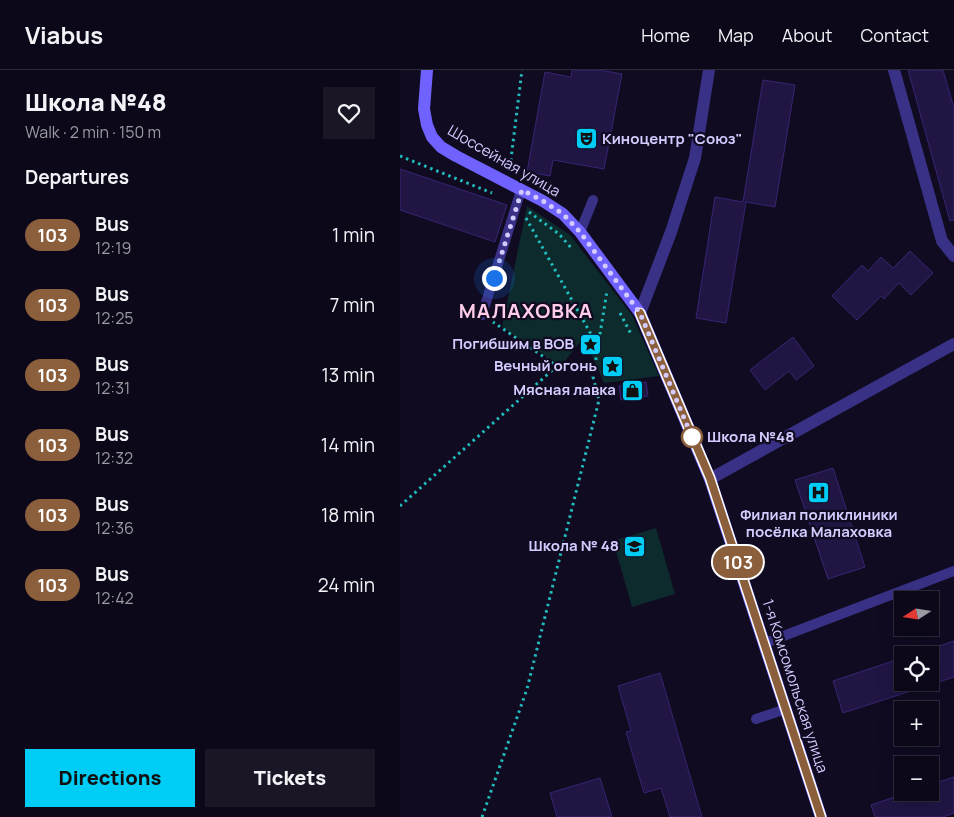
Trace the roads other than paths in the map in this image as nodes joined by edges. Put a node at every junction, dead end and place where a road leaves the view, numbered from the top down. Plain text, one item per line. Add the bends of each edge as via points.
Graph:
1 (428, 70) edge
2 (709, 70) edge
3 (894, 70) edge
4 (522, 190) junction
5 (593, 200) dead end
6 (580, 232) junction
7 (954, 256) edge
8 (640, 313) junction
9 (482, 315) road end
10 (954, 344) edge
11 (710, 478) junction
12 (954, 571) edge
13 (765, 643) junction
14 (786, 709) junction
15 (756, 719) dead end
16 (821, 817) edge

1 - 4 main road, Шоссейная улица via 424,109 432,137 448,152
2 - 8 street via 694,158 671,232
3 - 7 street via 942,241
4 - 6 main road, Шоссейная улица via 563,214
4 - 9 lane
5 - 6 lane
6 - 8 main road, Шоссейная улица
8 - 11 main road, 1-я Комсомольская улица
10 - 11 street
11 - 13 main road, 1-я Комсомольская улица
12 - 13 lane
13 - 14 main road, 1-я Комсомольская улица
14 - 15 lane
14 - 16 main road, 1-я Комсомольская улица

